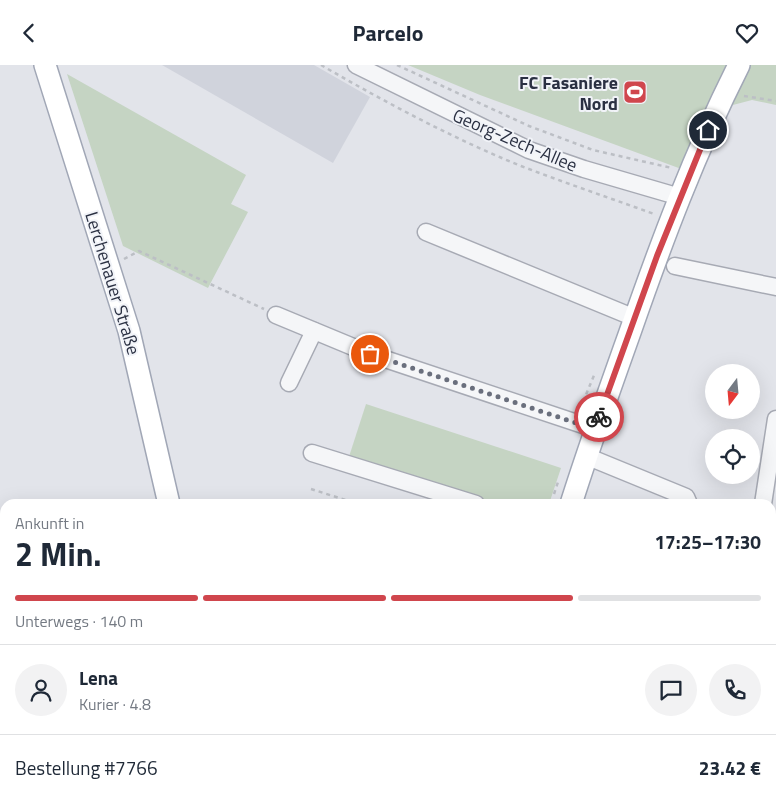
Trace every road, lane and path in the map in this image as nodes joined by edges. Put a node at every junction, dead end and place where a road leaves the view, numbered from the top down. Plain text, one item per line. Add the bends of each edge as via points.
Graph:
1 (45, 65) edge
2 (356, 65) edge
3 (398, 65) edge
4 (739, 65) edge
5 (742, 96) dead end
6 (776, 101) edge
7 (676, 169) dead end
8 (680, 197) junction
9 (426, 232) dead end
10 (123, 259) dead end
11 (675, 266) dead end
12 (776, 287) edge
13 (276, 315) joint
14 (635, 318) junction
15 (314, 331) junction
16 (290, 383) dead end
17 (776, 419) edge
18 (594, 429) junction
19 (774, 445) edge
20 (312, 453) dead end
21 (586, 456) junction
22 (311, 489) dead end
23 (168, 499) edge
24 (342, 499) edge
25 (460, 499) edge
26 (573, 499) edge
27 (687, 499) edge
28 (764, 499) edge

1 - 23 main road, Lerchenauer Straße via 129,331
2 - 8 street, Georg-Zech-Allee via 528,150
3 - 7 path via 529,126 592,149
4 - 8 main road via 714,114
5 - 6 path
8 - 14 main road
9 - 14 street
10 - 13 path via 139,251
11 - 12 street
13 - 15 street
14 - 18 main road
15 - 16 street
15 - 18 street via 428,374
17 - 19 street
18 - 21 main road
19 - 28 street
20 - 25 street
21 - 26 main road
21 - 27 street
22 - 24 path

